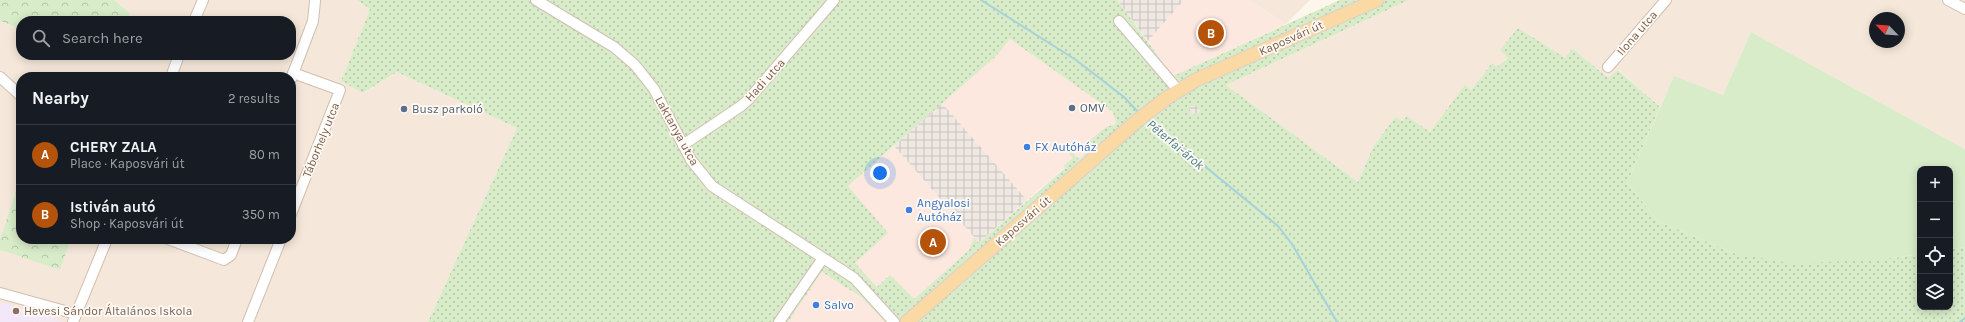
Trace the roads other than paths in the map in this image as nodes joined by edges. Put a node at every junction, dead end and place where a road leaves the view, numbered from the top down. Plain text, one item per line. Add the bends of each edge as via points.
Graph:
1 (203, 0) edge
2 (312, 0) edge
3 (536, 0) edge
4 (834, 0) edge
5 (1377, 0) edge
6 (1666, 0) edge
7 (1948, 0) edge
8 (1965, 9) edge
9 (196, 16) edge
10 (1119, 21) dead end
11 (177, 60) edge
12 (1608, 67) dead end
13 (173, 72) edge
14 (293, 72) edge
15 (0, 77) edge
16 (296, 77) edge
17 (1178, 90) junction
18 (16, 91) edge
19 (683, 145) junction
20 (296, 201) edge
21 (105, 244) edge
22 (181, 244) edge
23 (235, 244) edge
24 (279, 244) edge
25 (823, 258) junction
26 (0, 293) edge
27 (74, 318) edge
28 (248, 322) edge
29 (779, 322) edge
30 (894, 322) edge
31 (907, 322) edge

1 - 9 street
2 - 14 street via 312,21
3 - 19 street, Laktanya utca via 614,47 635,65 654,88
4 - 19 street, Hadi utca via 745,103
5 - 17 main road, Kaposvári út
6 - 12 street, Ilona utca
7 - 8 street
10 - 17 street
11 - 13 street
15 - 18 street
16 - 20 street, Táborhely utca via 340,90
17 - 31 main road, Kaposvári út via 1142,117
19 - 25 street, Laktanya utca via 699,171 720,193
21 - 27 street
22 - 23 street via 224,260 231,255
24 - 28 street
25 - 29 street
25 - 30 street, Laktanya utca via 854,278
26 - 27 street

